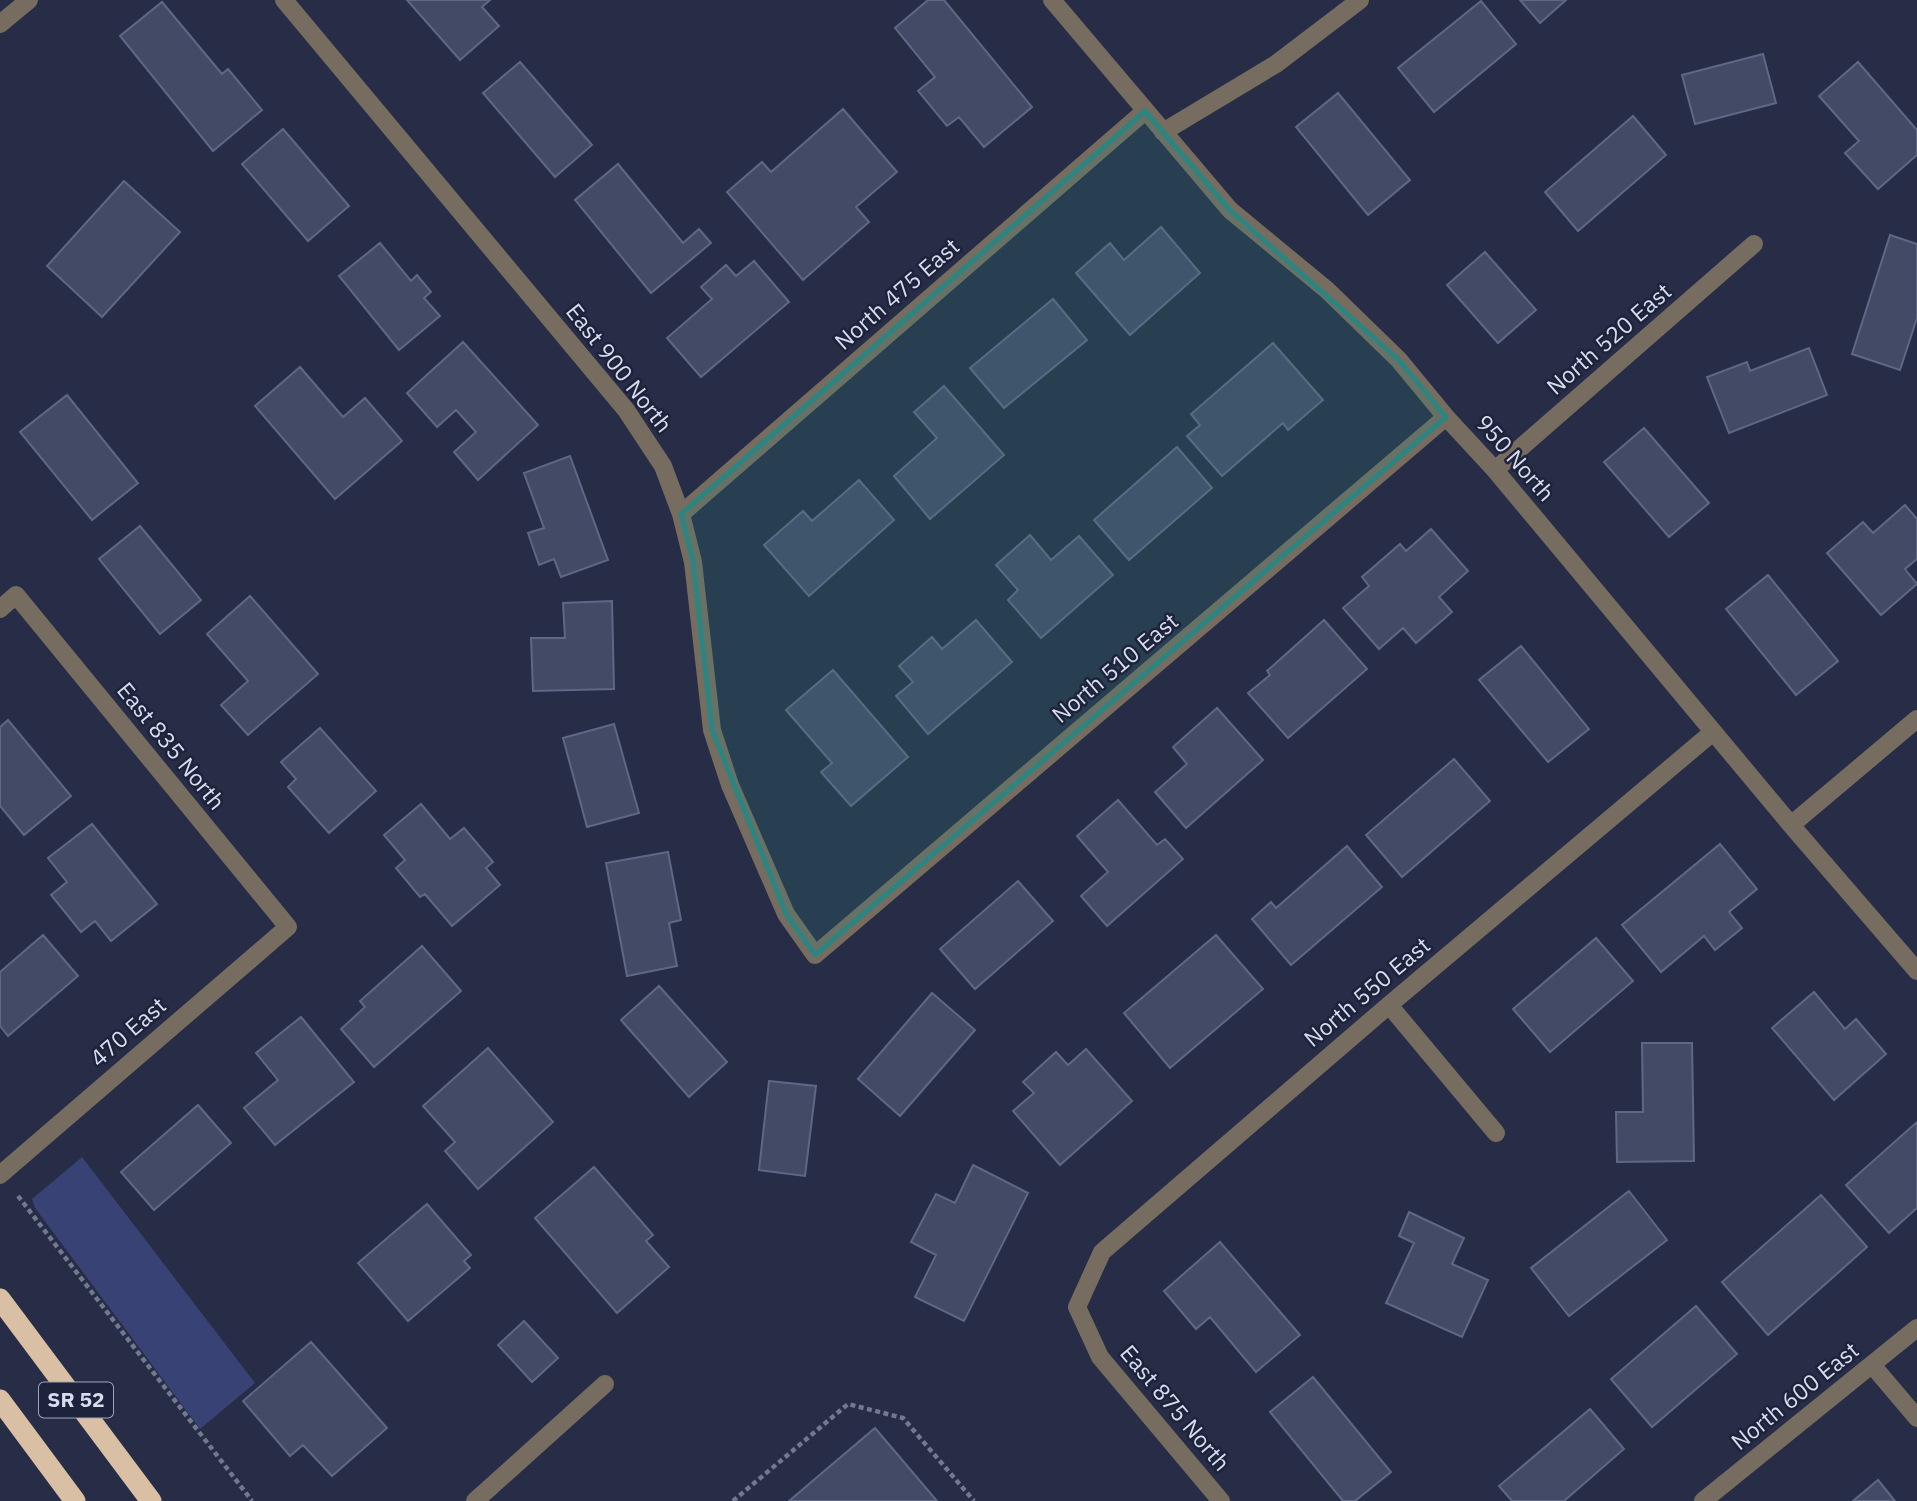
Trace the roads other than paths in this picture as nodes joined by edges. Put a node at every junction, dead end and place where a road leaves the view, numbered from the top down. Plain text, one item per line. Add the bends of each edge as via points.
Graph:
1 (29, 0) edge
2 (284, 0) edge
3 (1052, 0) edge
4 (1360, 0) edge
5 (0, 24) edge
6 (1145, 111) junction
7 (1163, 132) junction
8 (1754, 244) dead end
9 (1446, 418) junction
10 (1495, 470) junction
11 (681, 514) junction
12 (0, 609) edge
13 (1917, 719) edge
14 (1713, 732) junction
15 (1791, 825) junction
16 (288, 927) joint
17 (815, 956) joint
18 (1917, 971) edge
19 (1389, 1005) junction
20 (1496, 1133) dead end
21 (0, 1175) edge
22 (0, 1299) edge
23 (1077, 1307) joint
24 (1917, 1328) edge
25 (1873, 1366) junction
26 (605, 1384) dead end
27 (0, 1400) edge
28 (1917, 1418) edge
29 (75, 1501) edge
30 (151, 1501) edge
31 (475, 1501) edge
32 (1221, 1501) edge
33 (1703, 1501) edge

1 - 5 street
2 - 11 street, East 900 North via 626,410 663,466
3 - 6 street, 950 North
4 - 7 street via 1276,64
6 - 7 street, 950 North
6 - 11 street, North 475 East
7 - 9 street, 950 North via 1230,210 1327,290 1399,360
8 - 10 street, North 520 East
9 - 10 street, 950 North
9 - 17 street, North 510 East
10 - 14 street, 950 North
11 - 17 street, East 900 North via 693,562 712,730 730,785 786,914
12 - 16 street, East 835 North via 16,595
13 - 15 street
14 - 15 street, 950 North
14 - 19 street, North 550 East
15 - 18 street, 950 North
16 - 21 street, 470 East
19 - 20 street
19 - 23 street, North 550 East via 1102,1252
22 - 30 highway, SR 52
23 - 32 street, East 875 North via 1100,1357
24 - 25 street, North 600 East
25 - 28 street
25 - 33 street, North 600 East
26 - 31 street
27 - 29 highway, SR 52

